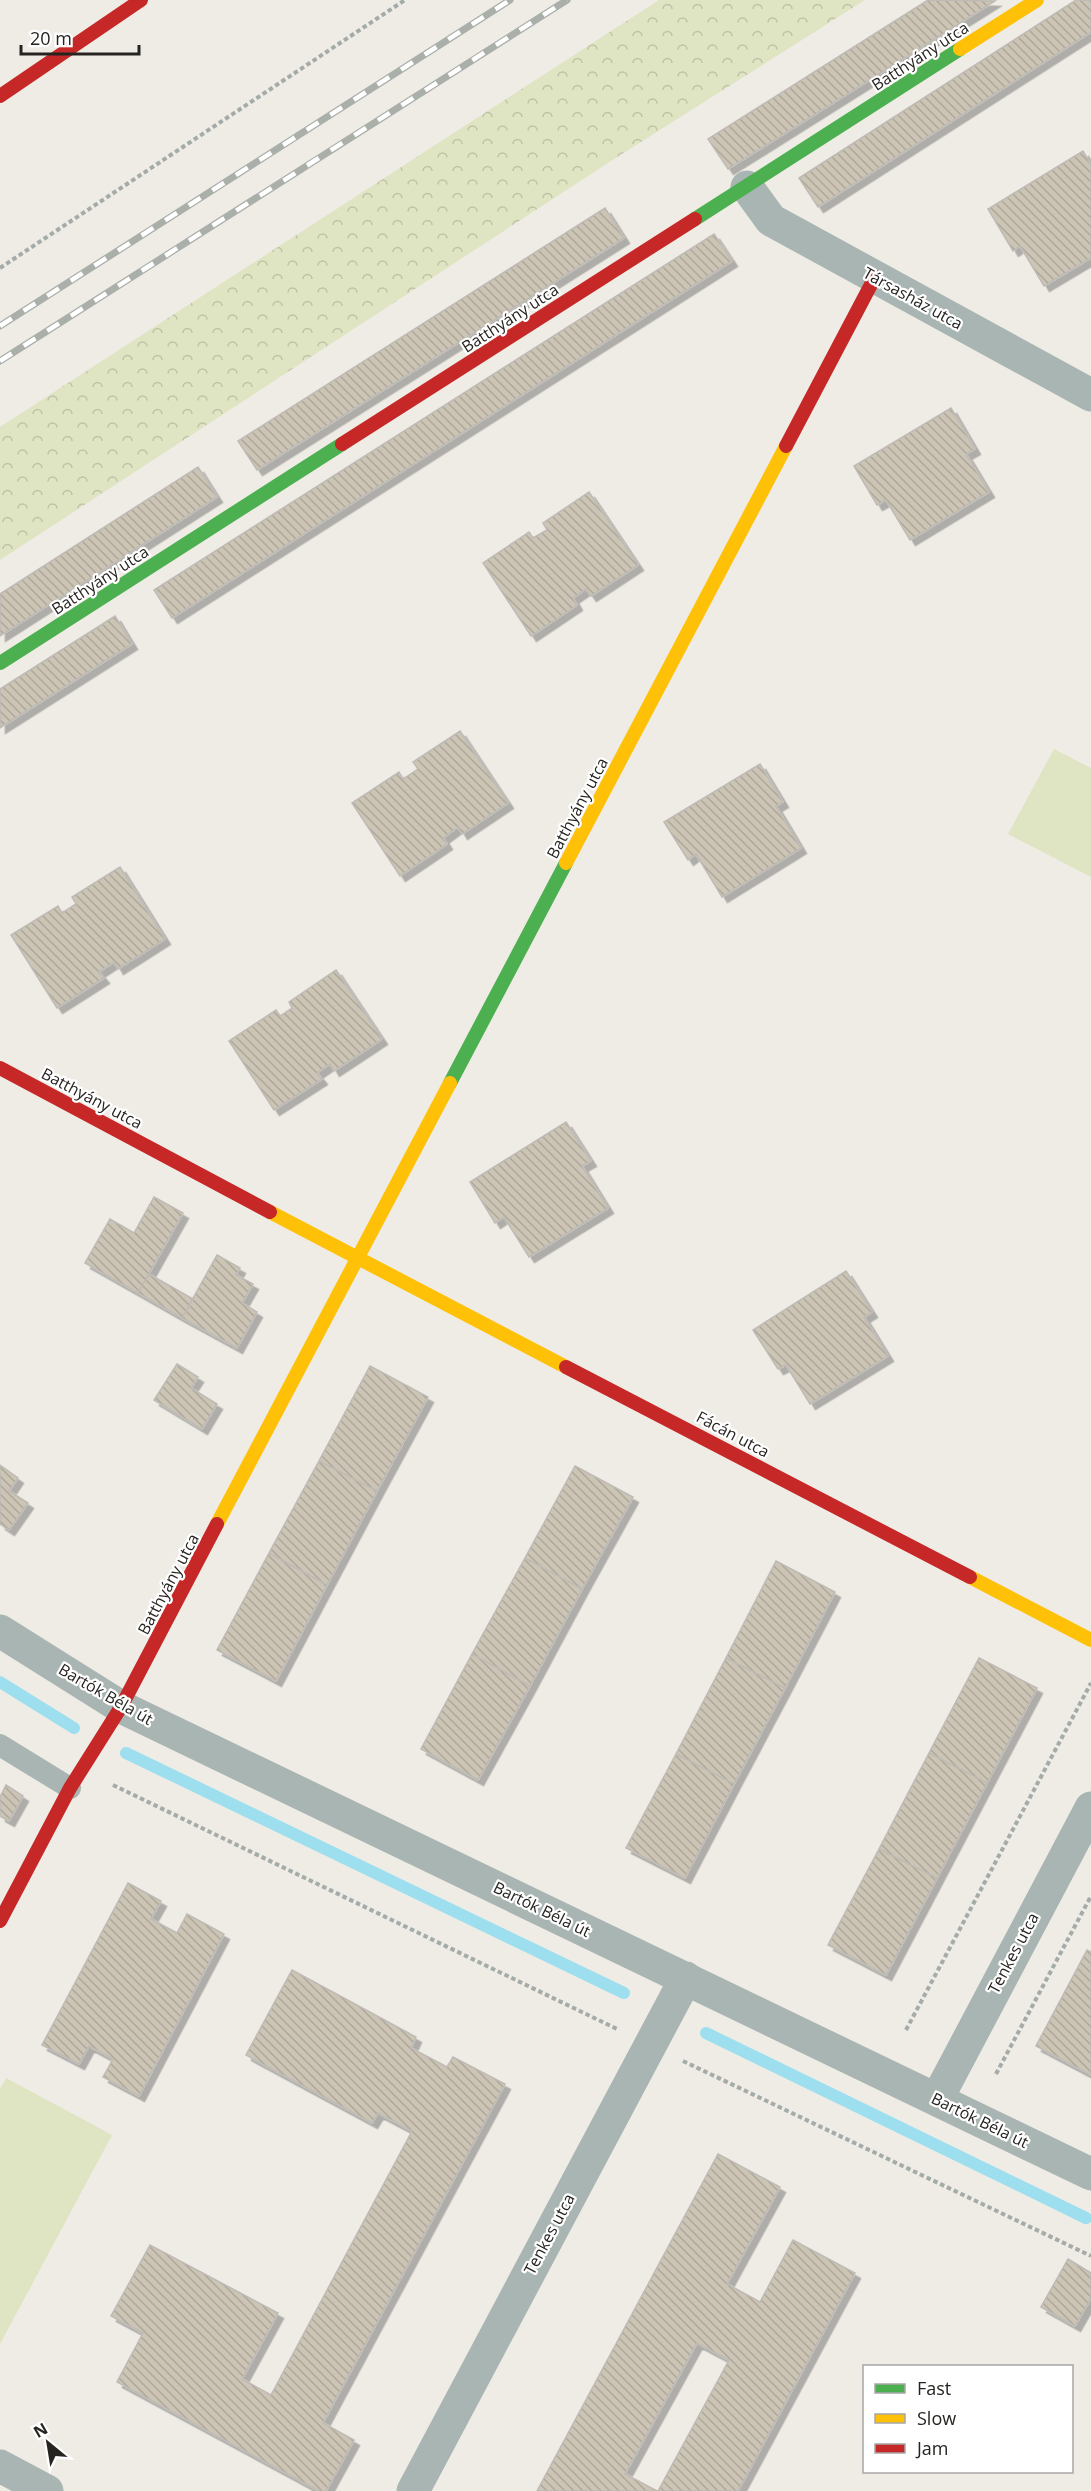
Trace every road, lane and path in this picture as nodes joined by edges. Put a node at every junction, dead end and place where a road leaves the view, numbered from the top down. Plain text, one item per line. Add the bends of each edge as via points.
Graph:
1 (141, 0) edge
2 (405, 0) edge
3 (1037, 0) edge
4 (0, 96) edge
5 (747, 187) junction
6 (0, 268) edge
7 (875, 277) junction
8 (1091, 395) edge
9 (0, 663) edge
10 (0, 1068) edge
11 (359, 1259) junction
12 (0, 1631) edge
13 (1091, 1640) edge
14 (1091, 1683) edge
15 (121, 1707) junction
16 (0, 1745) edge
17 (70, 1788) junction
18 (1091, 1808) edge
19 (1091, 1896) edge
20 (0, 1921) edge
21 (686, 1978) junction
22 (906, 2030) dead end
23 (650, 2045) junction
24 (996, 2074) dead end
25 (937, 2099) junction
26 (1091, 2174) edge
27 (1091, 2256) edge
28 (0, 2466) edge
29 (47, 2491) edge
30 (413, 2491) edge

1 - 4 main road
2 - 6 path
3 - 5 main road, Batthyány utca
5 - 7 street, Társasház utca via 771,220
5 - 9 main road, Batthyány utca
7 - 8 street, Társasház utca
7 - 11 main road, Batthyány utca
10 - 11 main road, Batthyány utca
11 - 13 main road, Fácán utca
11 - 15 main road, Batthyány utca
12 - 15 street, Bartók Béla út
14 - 22 path
15 - 17 main road, Batthyány utca
15 - 21 street, Bartók Béla út
16 - 17 lane
17 - 20 main road, Batthyány utca
17 - 23 path via 110,1783
18 - 25 street, Tenkes utca
19 - 24 path
21 - 23 street, Tenkes utca
21 - 25 street, Bartók Béla út
23 - 27 path
23 - 30 street, Tenkes utca
25 - 26 street, Bartók Béla út
28 - 29 street

